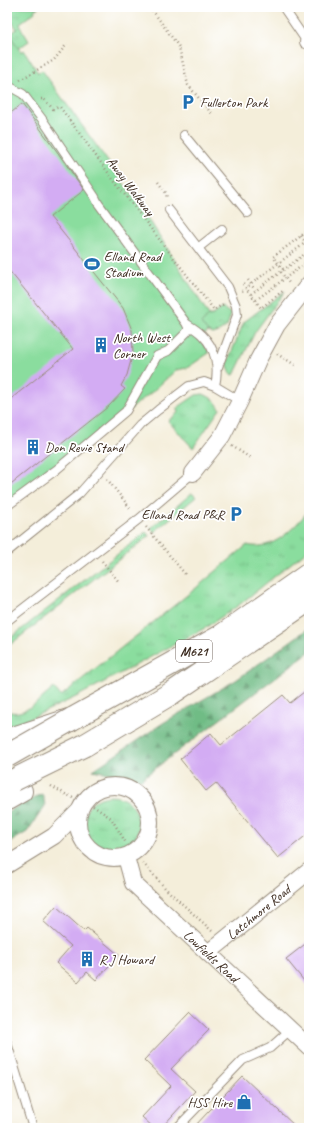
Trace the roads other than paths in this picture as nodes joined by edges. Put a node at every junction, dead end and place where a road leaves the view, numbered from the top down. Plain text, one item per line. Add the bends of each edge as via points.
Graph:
1 (283, 7) edge
2 (308, 43) edge
3 (7, 85) edge
4 (184, 135) dead end
5 (169, 210) road end
6 (248, 214) dead end
7 (222, 229) dead end
8 (198, 248) junction
9 (309, 284) edge
10 (186, 323) junction
11 (218, 367) junction
12 (215, 386) junction
13 (240, 401) junction
14 (193, 473) joint
15 (7, 506) edge
16 (7, 552) edge
17 (309, 574) edge
18 (309, 600) edge
19 (7, 622) edge
20 (72, 719) junction
21 (7, 740) edge
22 (7, 756) edge
23 (12, 788) edge
24 (82, 806) junction
25 (54, 836) junction
26 (83, 842) junction
27 (129, 855) junction
28 (7, 865) edge
29 (309, 871) edge
30 (208, 953) junction
31 (290, 1030) junction
32 (7, 1043) edge
33 (309, 1047) edge
34 (33, 1128) edge
35 (177, 1128) edge

1 - 2 lane
3 - 10 lane via 27,99 98,203
4 - 6 lane
5 - 8 lane
7 - 8 lane
8 - 11 lane via 228,287 236,306 237,315
9 - 13 street via 277,325
10 - 11 lane via 203,336 212,349
10 - 15 lane via 189,329 168,351 157,356 126,412 56,470
11 - 12 lane
12 - 13 lane
12 - 16 lane via 204,382 189,386 140,425 79,494
13 - 14 street via 222,436
14 - 19 lane
17 - 20 highway, M621 via 221,636
18 - 23 highway, M621, bridge via 172,693
20 - 21 highway, bridge
20 - 22 highway, M621, bridge
24 - 25 street
24 - 26 street via 77,822
24 - 27 street via 91,794 111,786 132,791 140,798 150,817 150,828 141,847
25 - 26 street
25 - 28 street
26 - 27 street via 91,851 102,857 114,859
27 - 30 street, Lowfields Road via 132,883
29 - 30 street, Latchmore Road
30 - 31 street, Lowfields Road
31 - 33 street, Lowfields Road
31 - 35 lane via 270,1048 243,1060
32 - 34 lane

